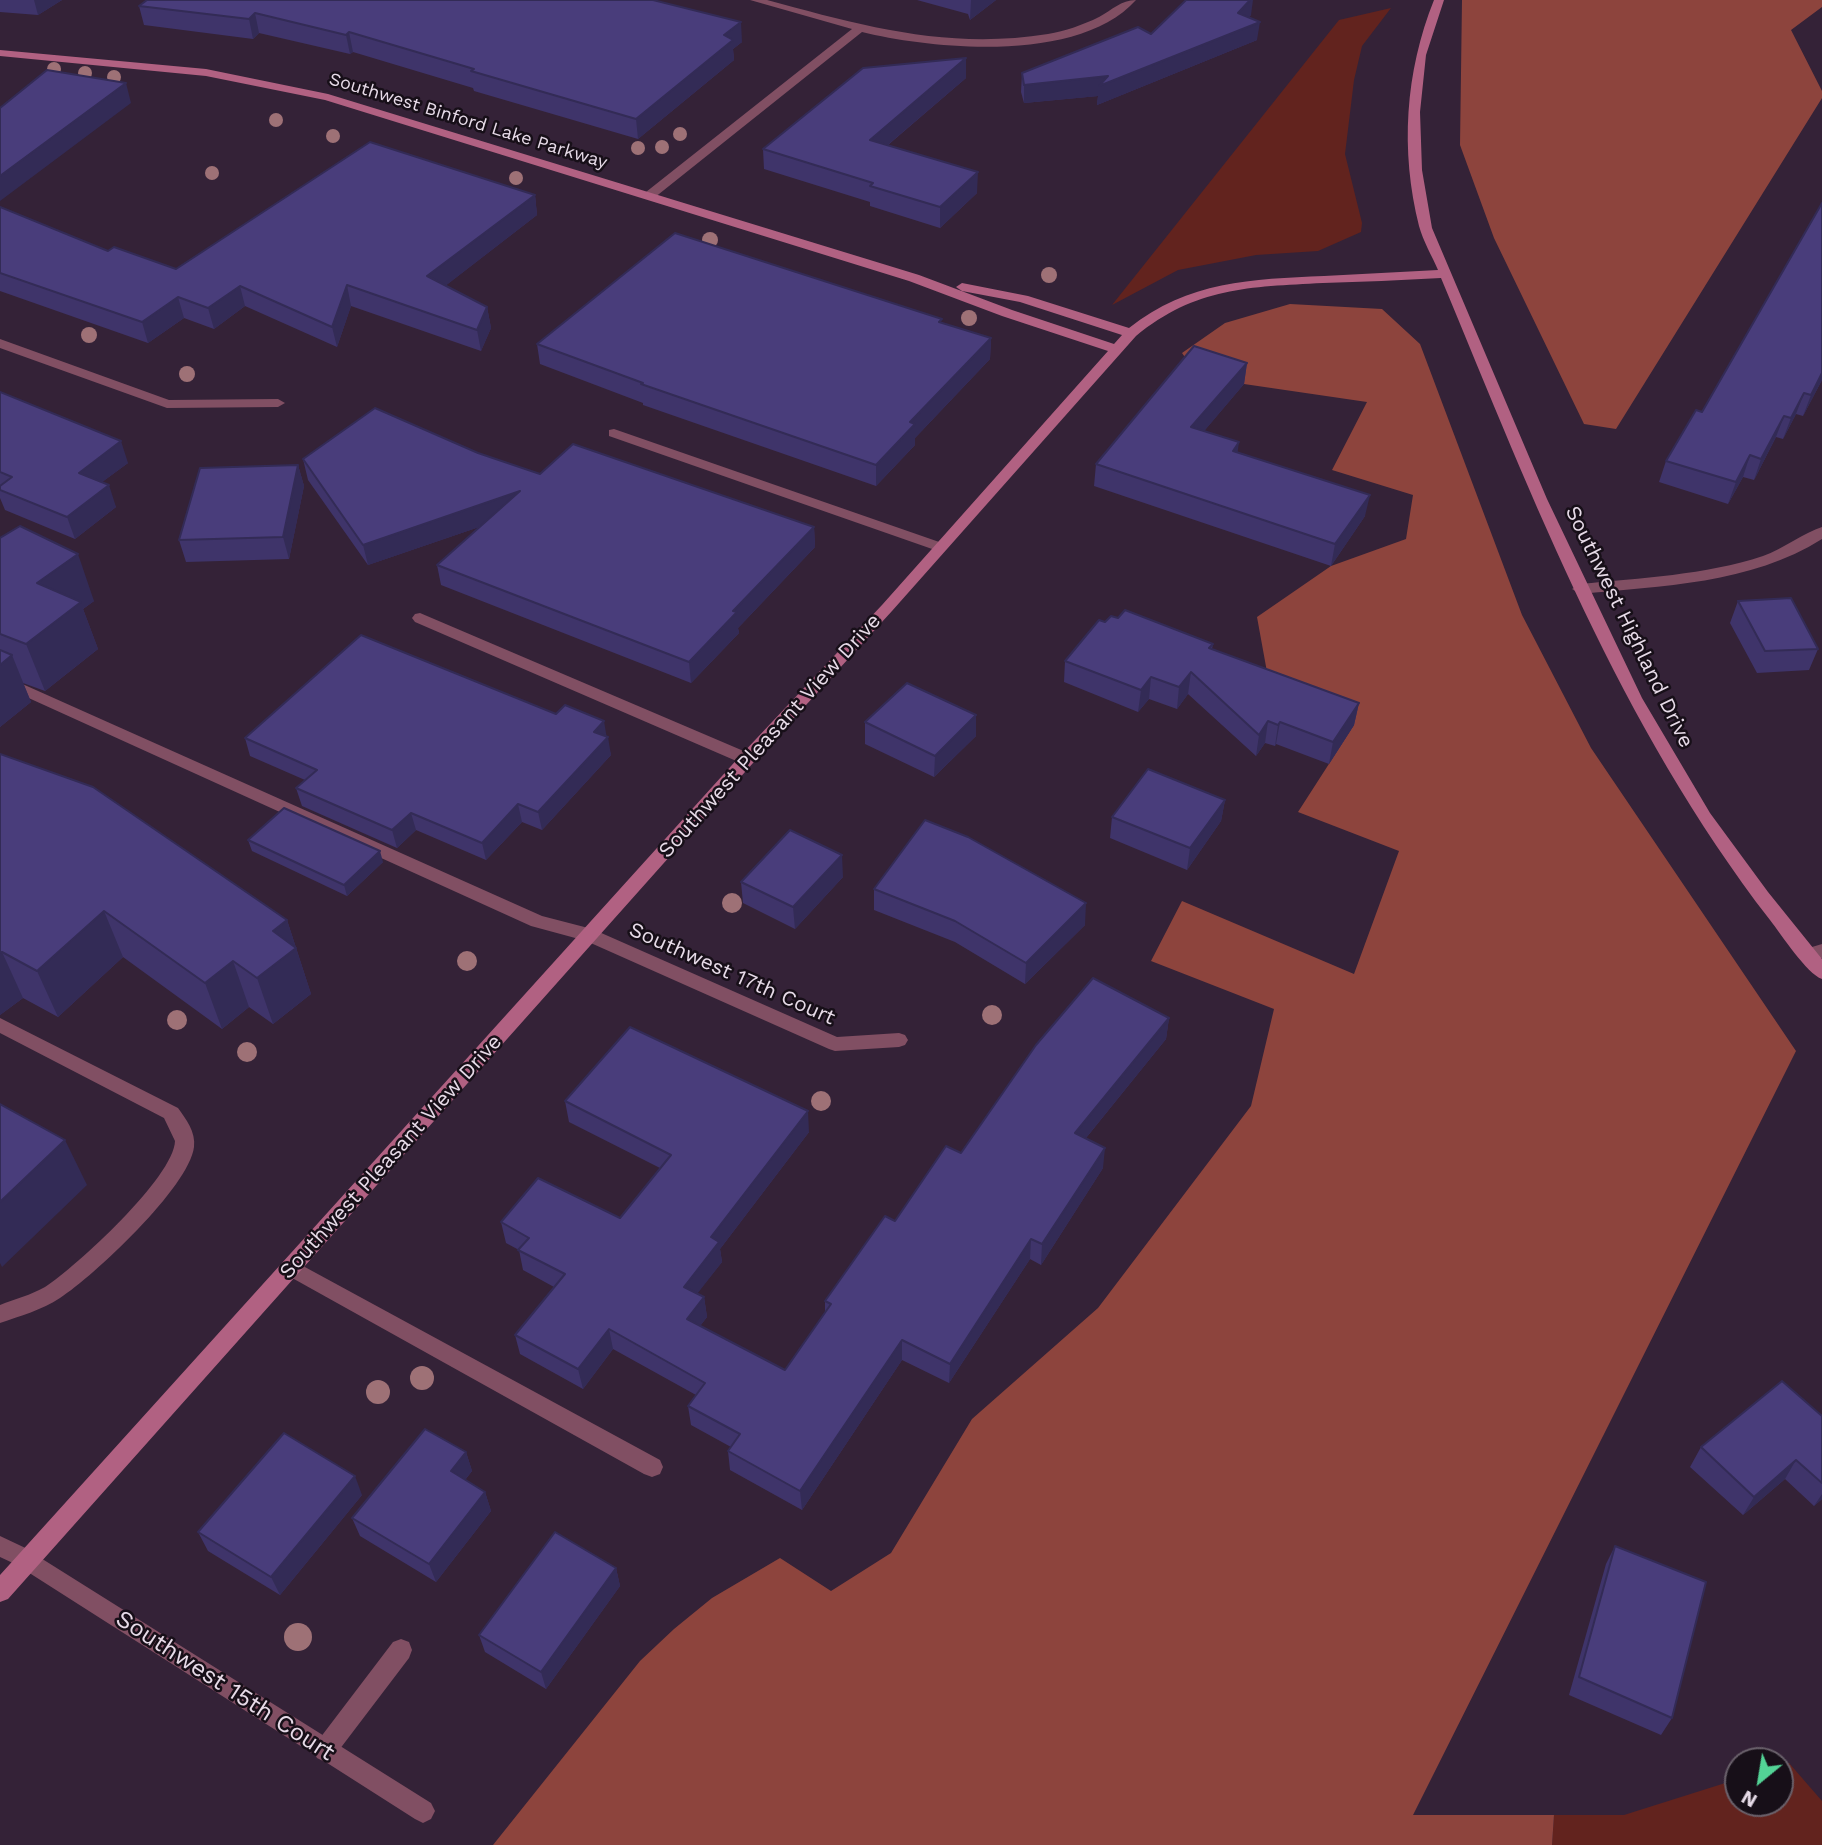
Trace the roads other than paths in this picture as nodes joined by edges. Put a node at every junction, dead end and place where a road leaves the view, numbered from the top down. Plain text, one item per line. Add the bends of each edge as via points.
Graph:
1 (755, 0) edge
2 (1131, 0) edge
3 (1439, 0) edge
4 (860, 28) junction
5 (0, 53) edge
6 (650, 195) junction
7 (1445, 274) junction
8 (914, 278) junction
9 (1131, 333) junction
10 (0, 343) edge
11 (1116, 349) junction
12 (278, 403) dead end
13 (614, 433) dead end
14 (1822, 532) edge
15 (940, 547) junction
16 (1580, 589) junction
17 (420, 618) dead end
18 (0, 679) edge
19 (747, 759) junction
20 (590, 935) junction
21 (1815, 953) edge
22 (1822, 972) edge
23 (0, 1025) edge
24 (900, 1040) dead end
25 (292, 1268) junction
26 (0, 1314) edge
27 (652, 1467) dead end
28 (0, 1546) edge
29 (28, 1560) junction
30 (0, 1591) edge
31 (401, 1650) dead end
32 (325, 1749) junction
33 (423, 1811) dead end

1 - 4 street
2 - 4 street via 1099,21 1070,32 998,44 920,42
3 - 7 street via 1419,60 1413,132 1423,217
4 - 6 street
5 - 6 street, Southwest Binford Lake Parkway via 154,65 281,85
6 - 8 street, Southwest Binford Lake Parkway
7 - 9 street, Southwest Pleasant View Drive via 1246,283 1167,308
7 - 16 street, Southwest Highland Drive
8 - 9 street, Southwest Binford Lake Parkway via 1023,299
8 - 11 street, Southwest Binford Lake Parkway
9 - 11 street, Southwest Pleasant View Drive
10 - 12 street via 167,404
11 - 15 street, Southwest Pleasant View Drive
13 - 15 street
14 - 16 street via 1764,560 1698,575
15 - 19 street, Southwest Pleasant View Drive
16 - 21 street, Southwest Highland Drive via 1671,765 1718,836
17 - 19 street
18 - 20 street, Southwest 17th Court via 537,921
19 - 20 street, Southwest Pleasant View Drive
20 - 24 street, Southwest 17th Court via 835,1044
20 - 25 street, Southwest Pleasant View Drive
21 - 22 street, Southwest Highland Drive
23 - 26 street via 171,1113 183,1129 184,1150 123,1231 74,1277 49,1294
25 - 27 street
25 - 29 street, Southwest Pleasant View Drive
28 - 29 street, Southwest 15th Court
29 - 30 street, Southwest Pleasant View Drive
29 - 32 street, Southwest 15th Court
31 - 32 street
32 - 33 street, Southwest 15th Court

